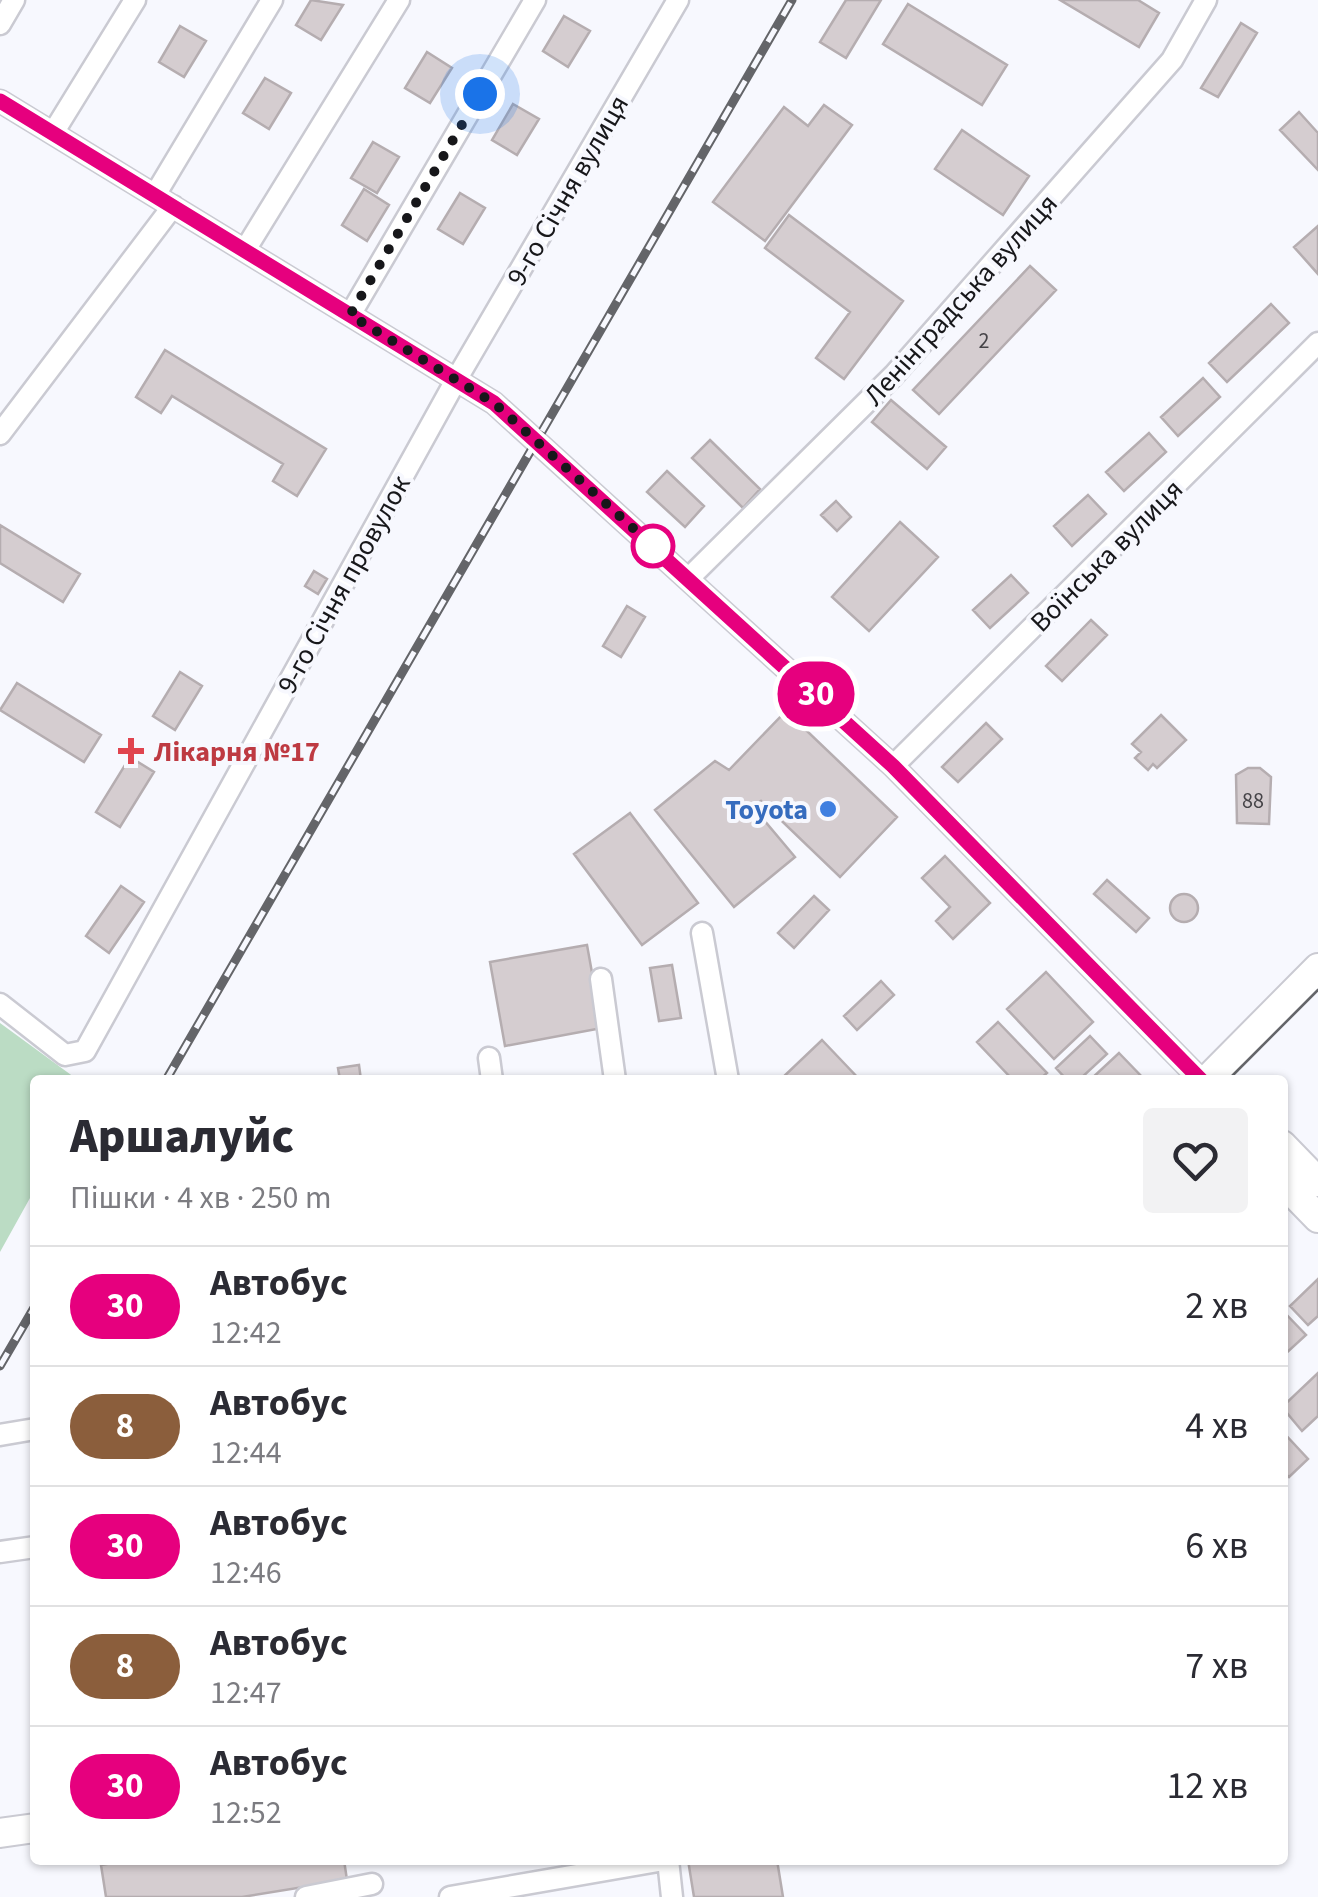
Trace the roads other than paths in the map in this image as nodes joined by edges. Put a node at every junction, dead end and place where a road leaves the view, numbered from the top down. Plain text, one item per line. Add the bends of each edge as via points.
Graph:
1 (14, 0) edge
2 (134, 0) edge
3 (272, 0) edge
4 (399, 0) edge
5 (535, 0) edge
6 (678, 0) edge
7 (1206, 0) edge
8 (0, 24) edge
9 (0, 101) edge
10 (53, 133) junction
11 (164, 200) junction
12 (245, 250) junction
13 (350, 315) junction
14 (1318, 343) edge
15 (456, 380) junction
16 (0, 434) edge
17 (690, 578) junction
18 (893, 766) junction
19 (702, 933) dead end
20 (1318, 968) edge
21 (601, 979) dead end
22 (0, 1004) edge
23 (489, 1058) dead end
24 (491, 1075) edge
25 (614, 1075) edge
26 (727, 1075) edge
27 (1199, 1075) edge
28 (1209, 1075) edge
29 (1288, 1151) edge
30 (1318, 1182) edge
31 (1288, 1187) edge
32 (1318, 1218) edge
33 (30, 1430) edge
34 (0, 1436) edge
35 (30, 1548) edge
36 (0, 1552) edge
37 (30, 1829) edge
38 (0, 1833) edge
39 (645, 1865) edge
40 (667, 1865) edge
41 (372, 1884) dead end
42 (547, 1889) edge
43 (306, 1897) edge
44 (450, 1897) edge
45 (672, 1897) edge

1 - 8 street
2 - 10 street
3 - 11 street
4 - 12 street
5 - 13 street
6 - 15 street, 9-го Січня вулиця
7 - 17 street, Ленінградська вулиця via 1172,60 894,375
9 - 10 street
10 - 11 street
11 - 12 street
11 - 16 street
12 - 13 street
13 - 15 street
14 - 18 street, Воїнська вулиця
15 - 17 street via 494,403
15 - 22 street, 9-го Січня провулок via 85,1051 66,1055
17 - 18 street
18 - 27 street
19 - 26 street
20 - 28 main road
21 - 25 street
23 - 24 street
29 - 30 main road
31 - 32 main road
33 - 34 street
35 - 36 street
37 - 38 main road
39 - 42 street
40 - 45 street
41 - 43 street
42 - 44 street

